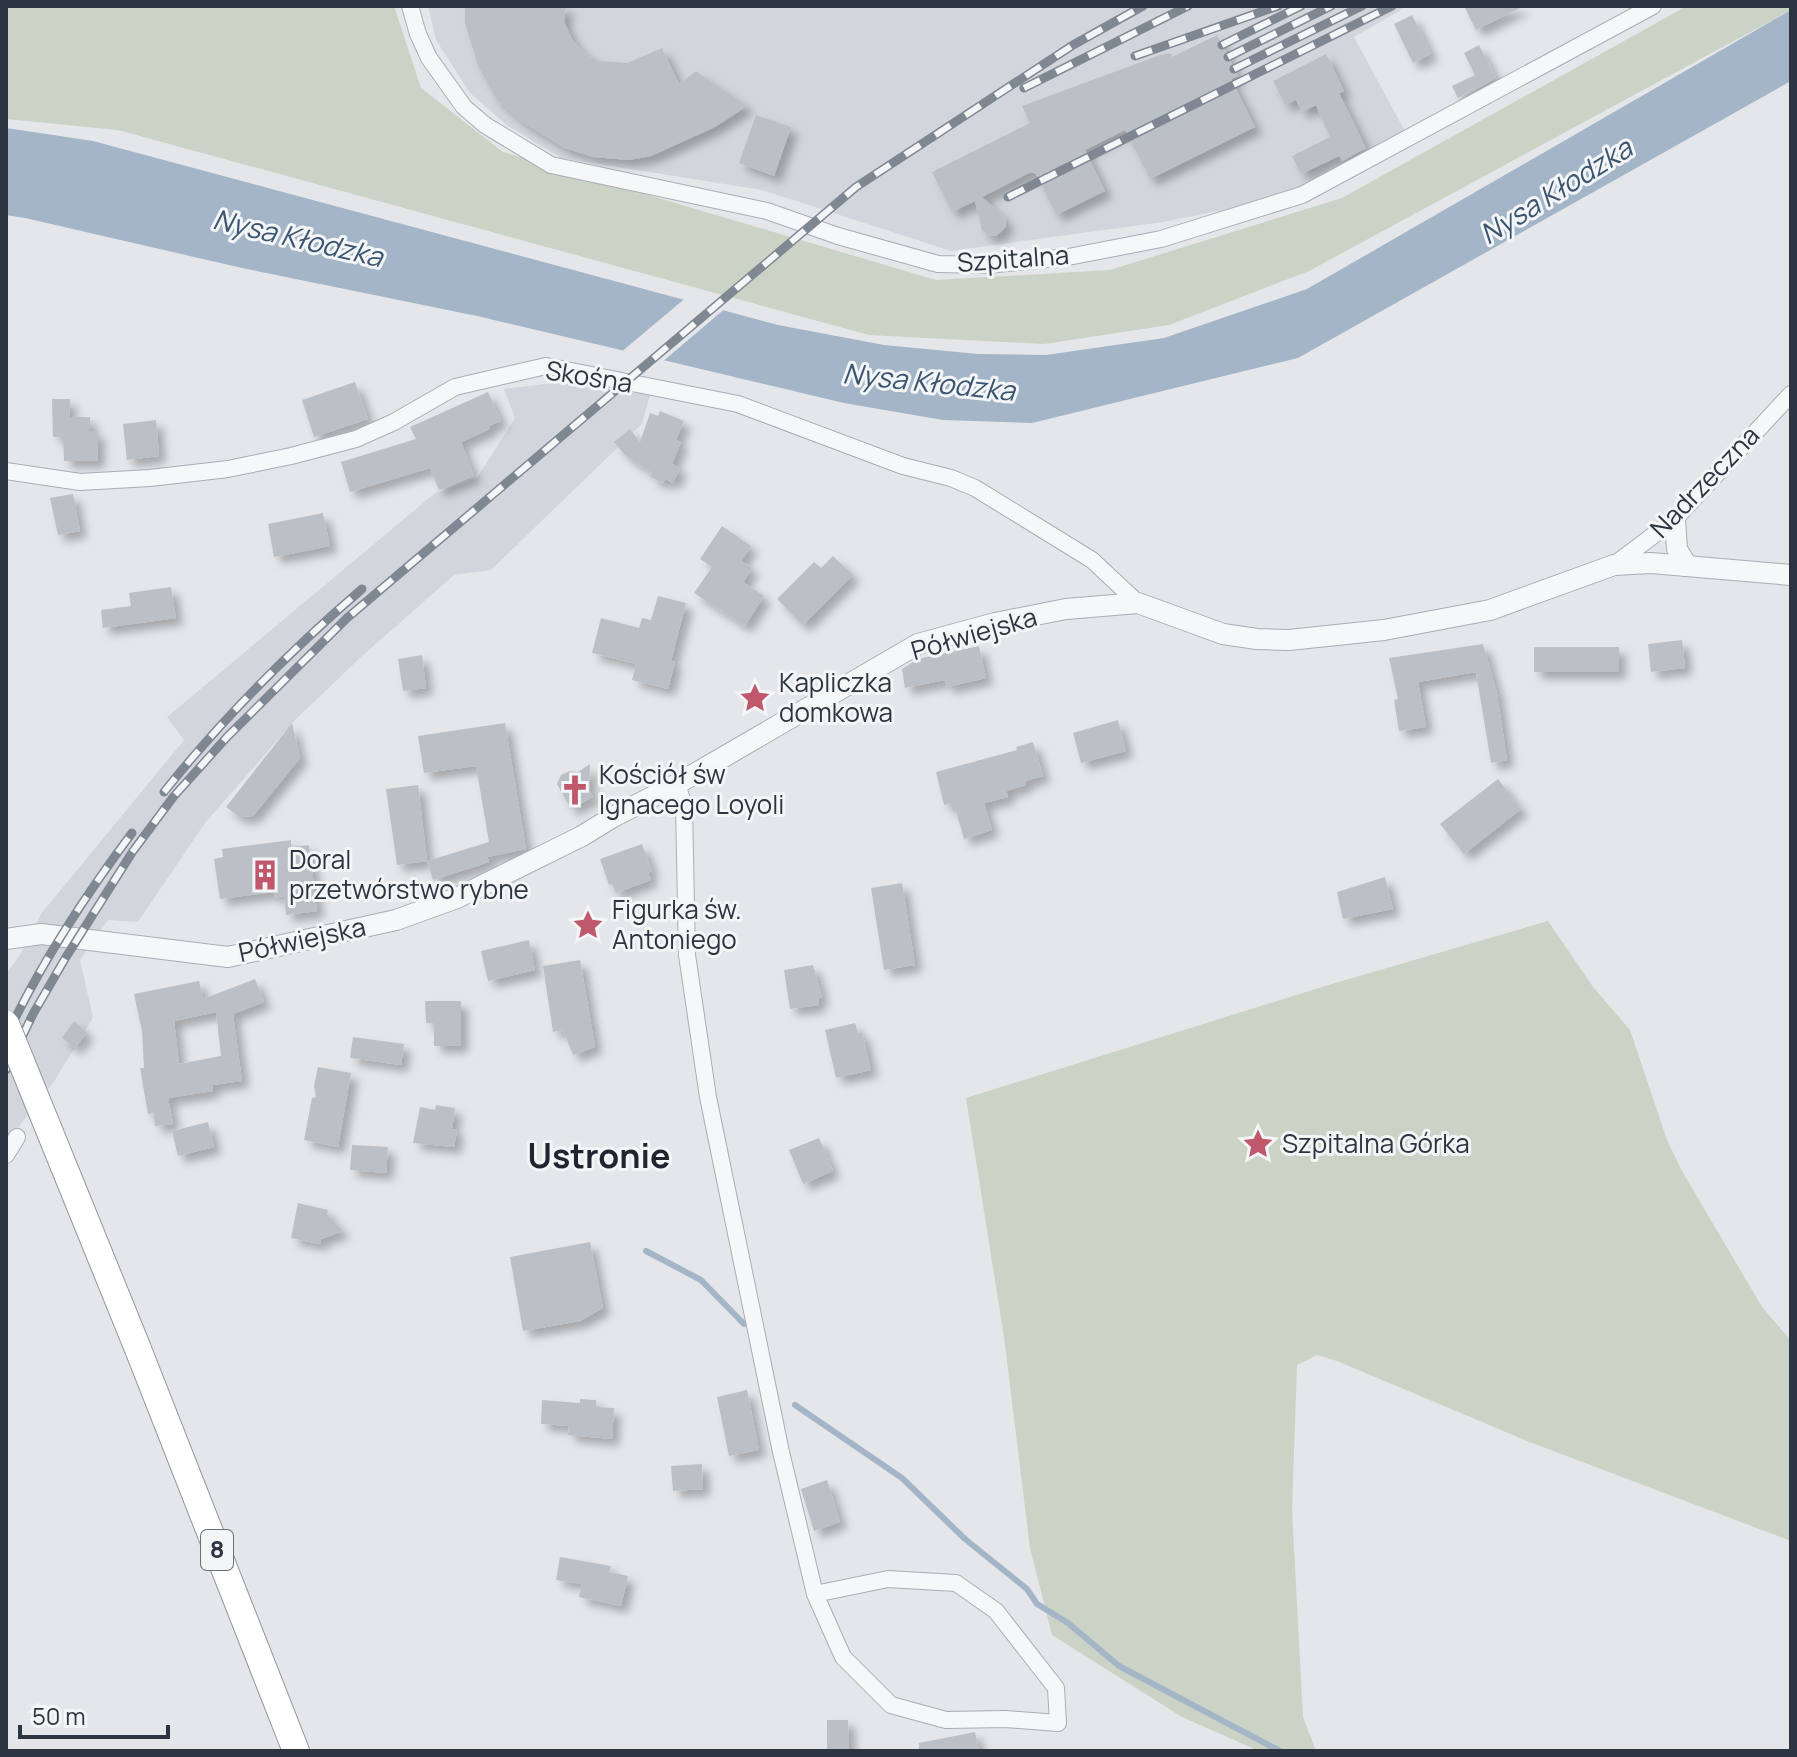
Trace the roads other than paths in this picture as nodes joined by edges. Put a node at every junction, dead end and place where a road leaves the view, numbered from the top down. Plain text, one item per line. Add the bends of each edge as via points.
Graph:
1 (410, 6) edge
2 (1653, 6) edge
3 (1791, 394) edge
4 (6, 471) edge
5 (1675, 519) junction
6 (1614, 565) junction
7 (1687, 566) junction
8 (1791, 575) edge
9 (1138, 603) junction
10 (677, 784) junction
11 (6, 939) edge
12 (6, 1024) edge
13 (17, 1137) dead end
14 (6, 1155) edge
15 (815, 1594) junction
16 (296, 1751) edge

1 - 2 street, Szpitalna via 429,58 464,107 551,165 767,211 938,264 988,265 1161,239 1302,195
3 - 5 street, Nadrzeczna
4 - 9 street, Skośna via 80,482 228,469 356,439 455,387 546,366 738,404 903,466 951,478 1092,560
5 - 6 street, Nadrzeczna
5 - 7 street via 1677,549
6 - 7 street, Półwiejska
6 - 9 street, Półwiejska via 1490,610 1384,630 1289,640 1223,634
7 - 8 street, Półwiejska
9 - 10 street, Półwiejska via 1066,609 918,644
10 - 11 street, Półwiejska via 457,898 396,920 228,957 41,934
10 - 15 street via 684,806 687,955 708,1097
12 - 16 highway, 8, bridge
13 - 14 street
15 - 15 street via 843,1657 891,1705 946,1720 1058,1723 1056,1688 996,1611 956,1583 888,1579

